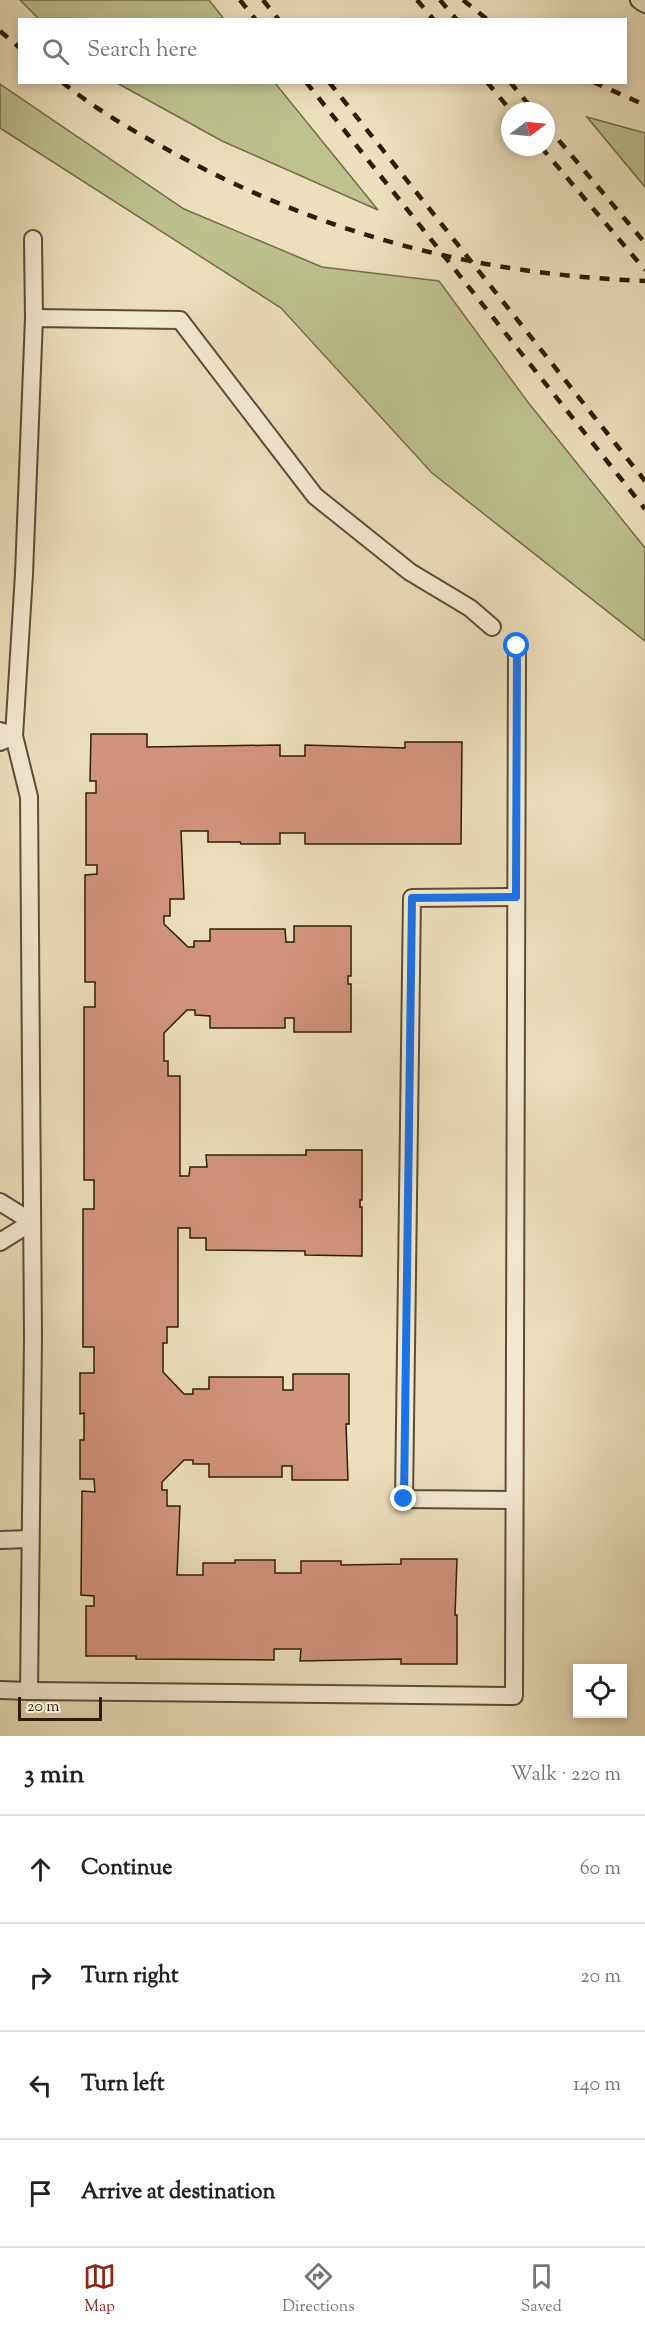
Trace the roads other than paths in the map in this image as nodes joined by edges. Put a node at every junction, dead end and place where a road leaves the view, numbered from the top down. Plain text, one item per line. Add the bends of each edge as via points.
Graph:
1 (639, 0) edge
2 (645, 4) edge
3 (33, 239) dead end
4 (33, 318) junction
5 (492, 627) dead end
6 (517, 646) dead end
7 (5, 736) edge
8 (516, 897) junction
9 (0, 1202) edge
10 (32, 1222) junction
11 (0, 1242) edge
12 (514, 1500) junction
13 (30, 1539) junction
14 (0, 1540) edge
15 (0, 1690) edge
16 (28, 1691) junction

1 - 2 lane
3 - 4 lane
4 - 5 lane via 180,321 315,496 410,572 470,608
4 - 7 lane via 24,574
6 - 8 lane
7 - 10 lane via 29,797
8 - 12 lane
8 - 12 lane via 412,898 404,1499
9 - 10 lane
10 - 11 lane
10 - 13 lane
12 - 16 lane via 514,1696
13 - 14 lane
13 - 16 lane
15 - 16 lane

